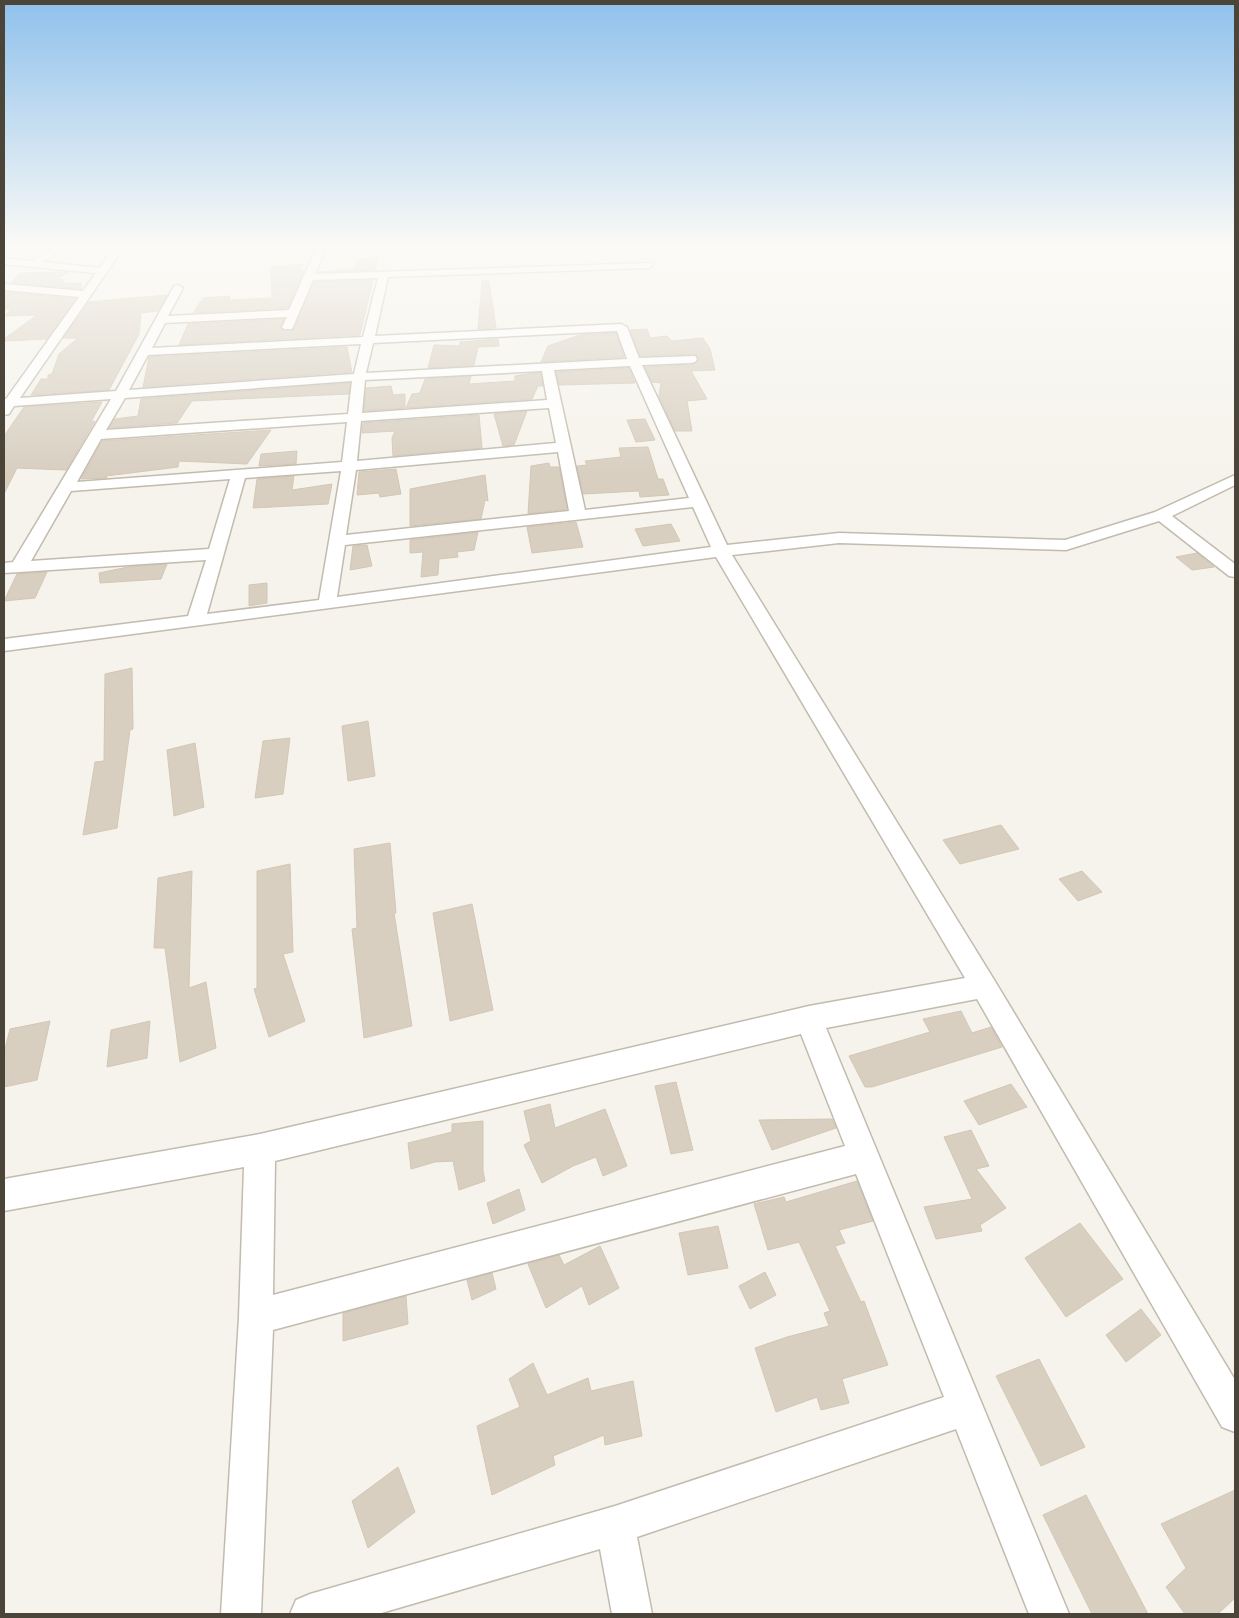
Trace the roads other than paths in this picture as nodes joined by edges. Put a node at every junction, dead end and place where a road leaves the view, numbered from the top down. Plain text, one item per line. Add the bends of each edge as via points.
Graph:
1 (65, 324) edge
2 (159, 324) edge
3 (289, 324) edge
4 (371, 324) edge
5 (367, 339) junction
6 (282, 344) junction
7 (142, 352) junction
8 (691, 359) dead end
9 (634, 362) junction
10 (547, 367) junction
11 (359, 376) junction
12 (120, 395) junction
13 (554, 404) junction
14 (6, 406) edge
15 (354, 417) junction
16 (95, 435) junction
17 (562, 447) junction
18 (349, 466) junction
19 (239, 474) junction
20 (1235, 480) edge
21 (65, 487) junction
22 (698, 502) junction
23 (578, 515) junction
24 (1161, 515) junction
25 (337, 541) junction
26 (721, 551) junction
27 (216, 554) junction
28 (11, 568) edge
29 (1235, 572) edge
30 (327, 604) junction
31 (196, 621) junction
32 (4, 645) edge
33 (984, 986) junction
34 (809, 1019) junction
35 (260, 1149) junction
36 (865, 1156) junction
37 (4, 1195) edge
38 (256, 1317) junction
39 (966, 1408) junction
40 (1235, 1414) edge
41 (615, 1525) junction
42 (240, 1614) edge
43 (310, 1614) edge
44 (632, 1614) edge
45 (1050, 1614) edge

1 - 14 street
2 - 7 street
3 - 6 street
4 - 5 street
5 - 6 street
5 - 9 street via 621,327
5 - 11 street
6 - 7 street
7 - 12 street
8 - 9 street
9 - 10 street
9 - 22 street
10 - 11 street
10 - 13 street
11 - 12 street
11 - 15 street
12 - 14 street
12 - 16 street
13 - 15 street
13 - 17 street
15 - 16 street
15 - 18 street
16 - 21 street
17 - 18 street
17 - 23 street
18 - 19 street
18 - 25 street
19 - 21 street
19 - 27 street
20 - 24 street
21 - 28 street
22 - 23 street
22 - 26 street
23 - 25 street
24 - 26 street via 1066,545 840,538
24 - 29 street
25 - 30 street
26 - 30 street
26 - 33 street
27 - 28 street
27 - 31 street
30 - 31 street
31 - 32 street
33 - 34 street
33 - 40 street
34 - 35 street
34 - 36 street
35 - 37 street
35 - 38 street
36 - 38 street
36 - 39 street
38 - 42 street
39 - 41 street
39 - 45 street
41 - 43 street
41 - 44 street

